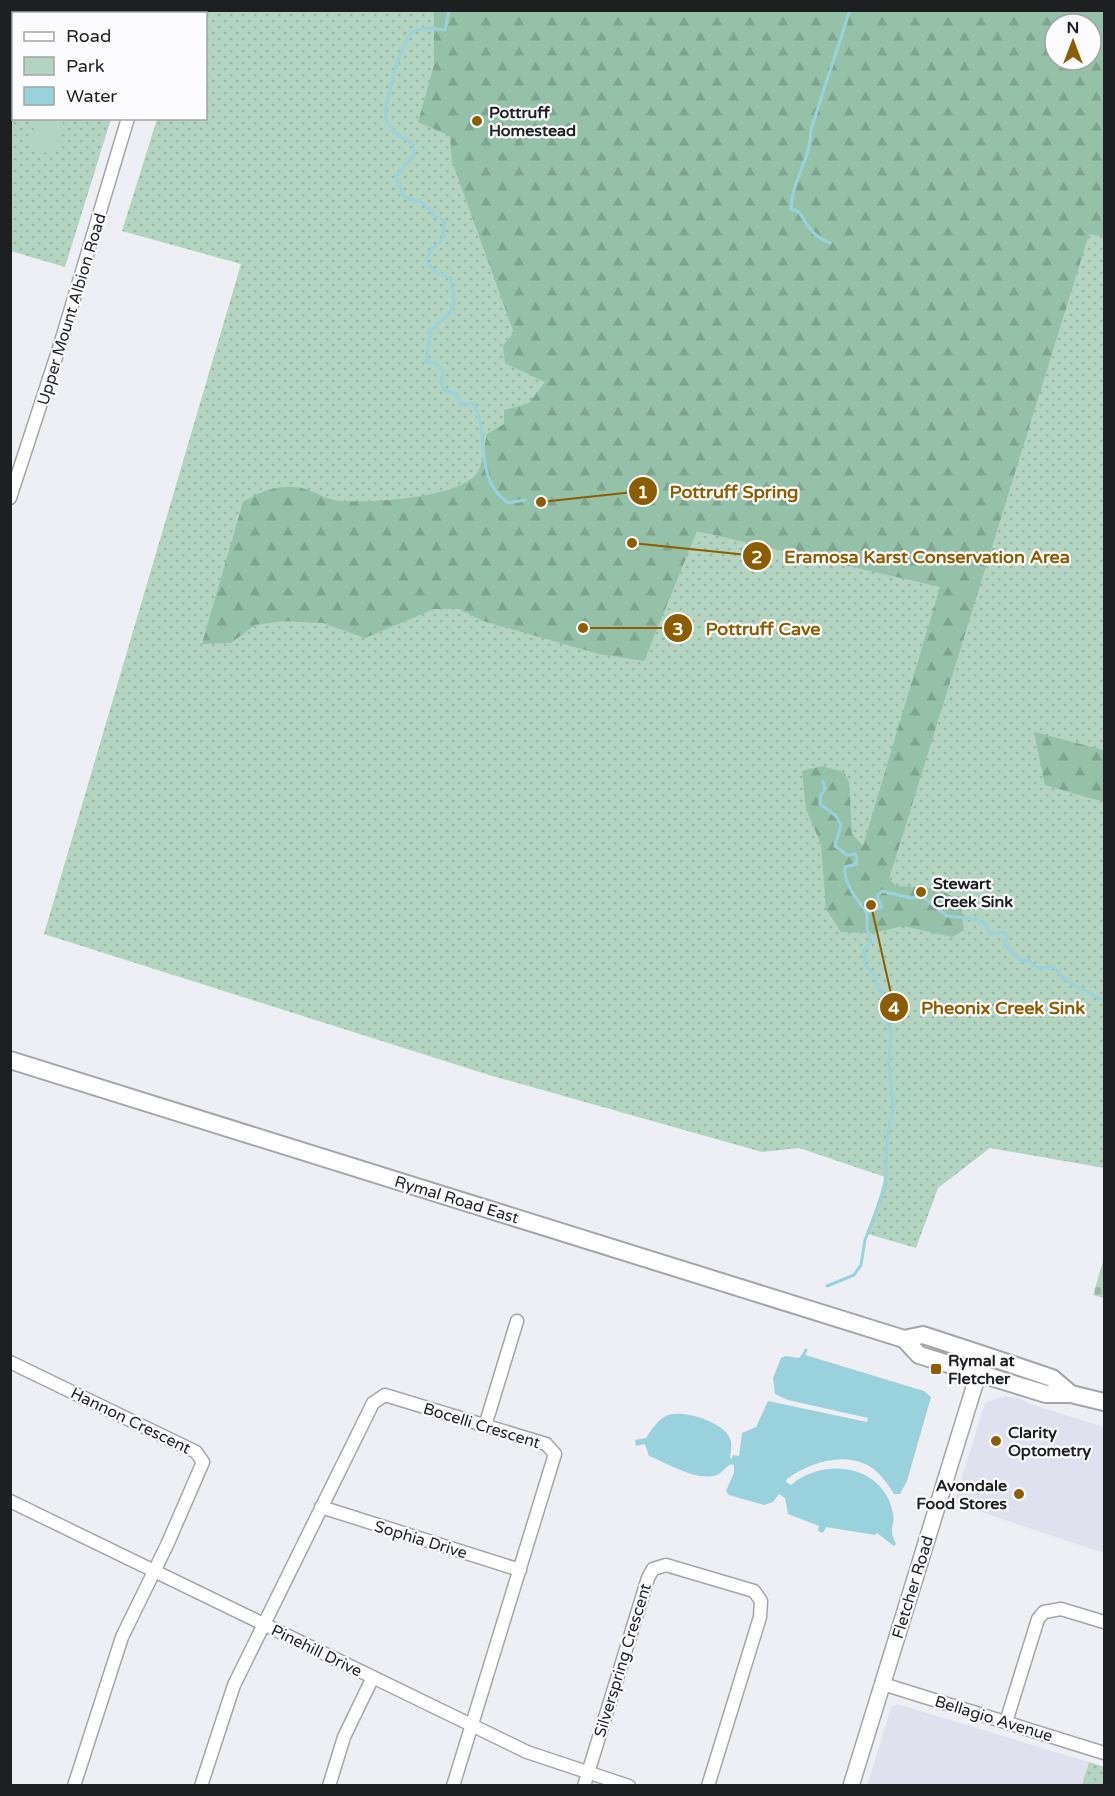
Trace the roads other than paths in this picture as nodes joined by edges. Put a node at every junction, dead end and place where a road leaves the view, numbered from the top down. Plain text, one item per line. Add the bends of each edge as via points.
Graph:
1 (128, 120) edge
2 (10, 498) edge
3 (10, 1060) edge
4 (517, 1321) dead end
5 (903, 1339) junction
6 (984, 1355) junction
7 (10, 1362) edge
8 (979, 1374) junction
9 (1071, 1394) junction
10 (1104, 1402) edge
11 (485, 1425) junction
12 (10, 1501) edge
13 (321, 1508) junction
14 (520, 1570) junction
15 (154, 1571) junction
16 (1104, 1622) edge
17 (264, 1625) junction
18 (373, 1677) junction
19 (883, 1684) junction
20 (1006, 1722) junction
21 (472, 1725) junction
22 (1104, 1753) edge
23 (586, 1780) edge
24 (74, 1785) edge
25 (201, 1785) edge
26 (328, 1785) edge
27 (453, 1785) edge
28 (629, 1785) edge
29 (708, 1785) edge
30 (851, 1785) edge

1 - 2 street, Upper Mount Albion Road
3 - 5 main road, Rymal Road East
4 - 11 street
5 - 6 main road, Rymal Road East via 923,1335
5 - 8 main road, Rymal Road East via 919,1355
6 - 8 street, Fletcher Road
6 - 9 main road, Rymal Road East via 1052,1378
7 - 15 street, Hannon Crescent via 202,1457 202,1470
8 - 9 main road, Rymal Road East via 1046,1394
8 - 19 street, Fletcher Road
9 - 10 main road, Rymal Road East
11 - 13 street, Bocelli Crescent via 389,1396 378,1397
11 - 14 street, Bocelli Crescent via 546,1444 555,1454
12 - 15 street, Pinehill Drive
13 - 14 street, Sophia Drive
13 - 17 street, Bocelli Crescent
14 - 21 street, Bocelli Crescent
15 - 17 street, Pinehill Drive
15 - 24 street via 112,1663
16 - 20 street via 1061,1609 1044,1612 1038,1619
17 - 18 street, Pinehill Drive
17 - 25 street, Bocelli Crescent via 230,1696
18 - 21 street, Pinehill Drive
18 - 26 street via 344,1737
19 - 20 street, Bellagio Avenue
19 - 30 street, Fletcher Road
20 - 22 street, Bellagio Avenue
21 - 23 street, Pinehill Drive
21 - 27 street, Bocelli Crescent
23 - 28 street, Pinehill Drive
23 - 29 street, Silverspring Crescent via 648,1578 653,1569 666,1565 754,1591 761,1600 760,1617

